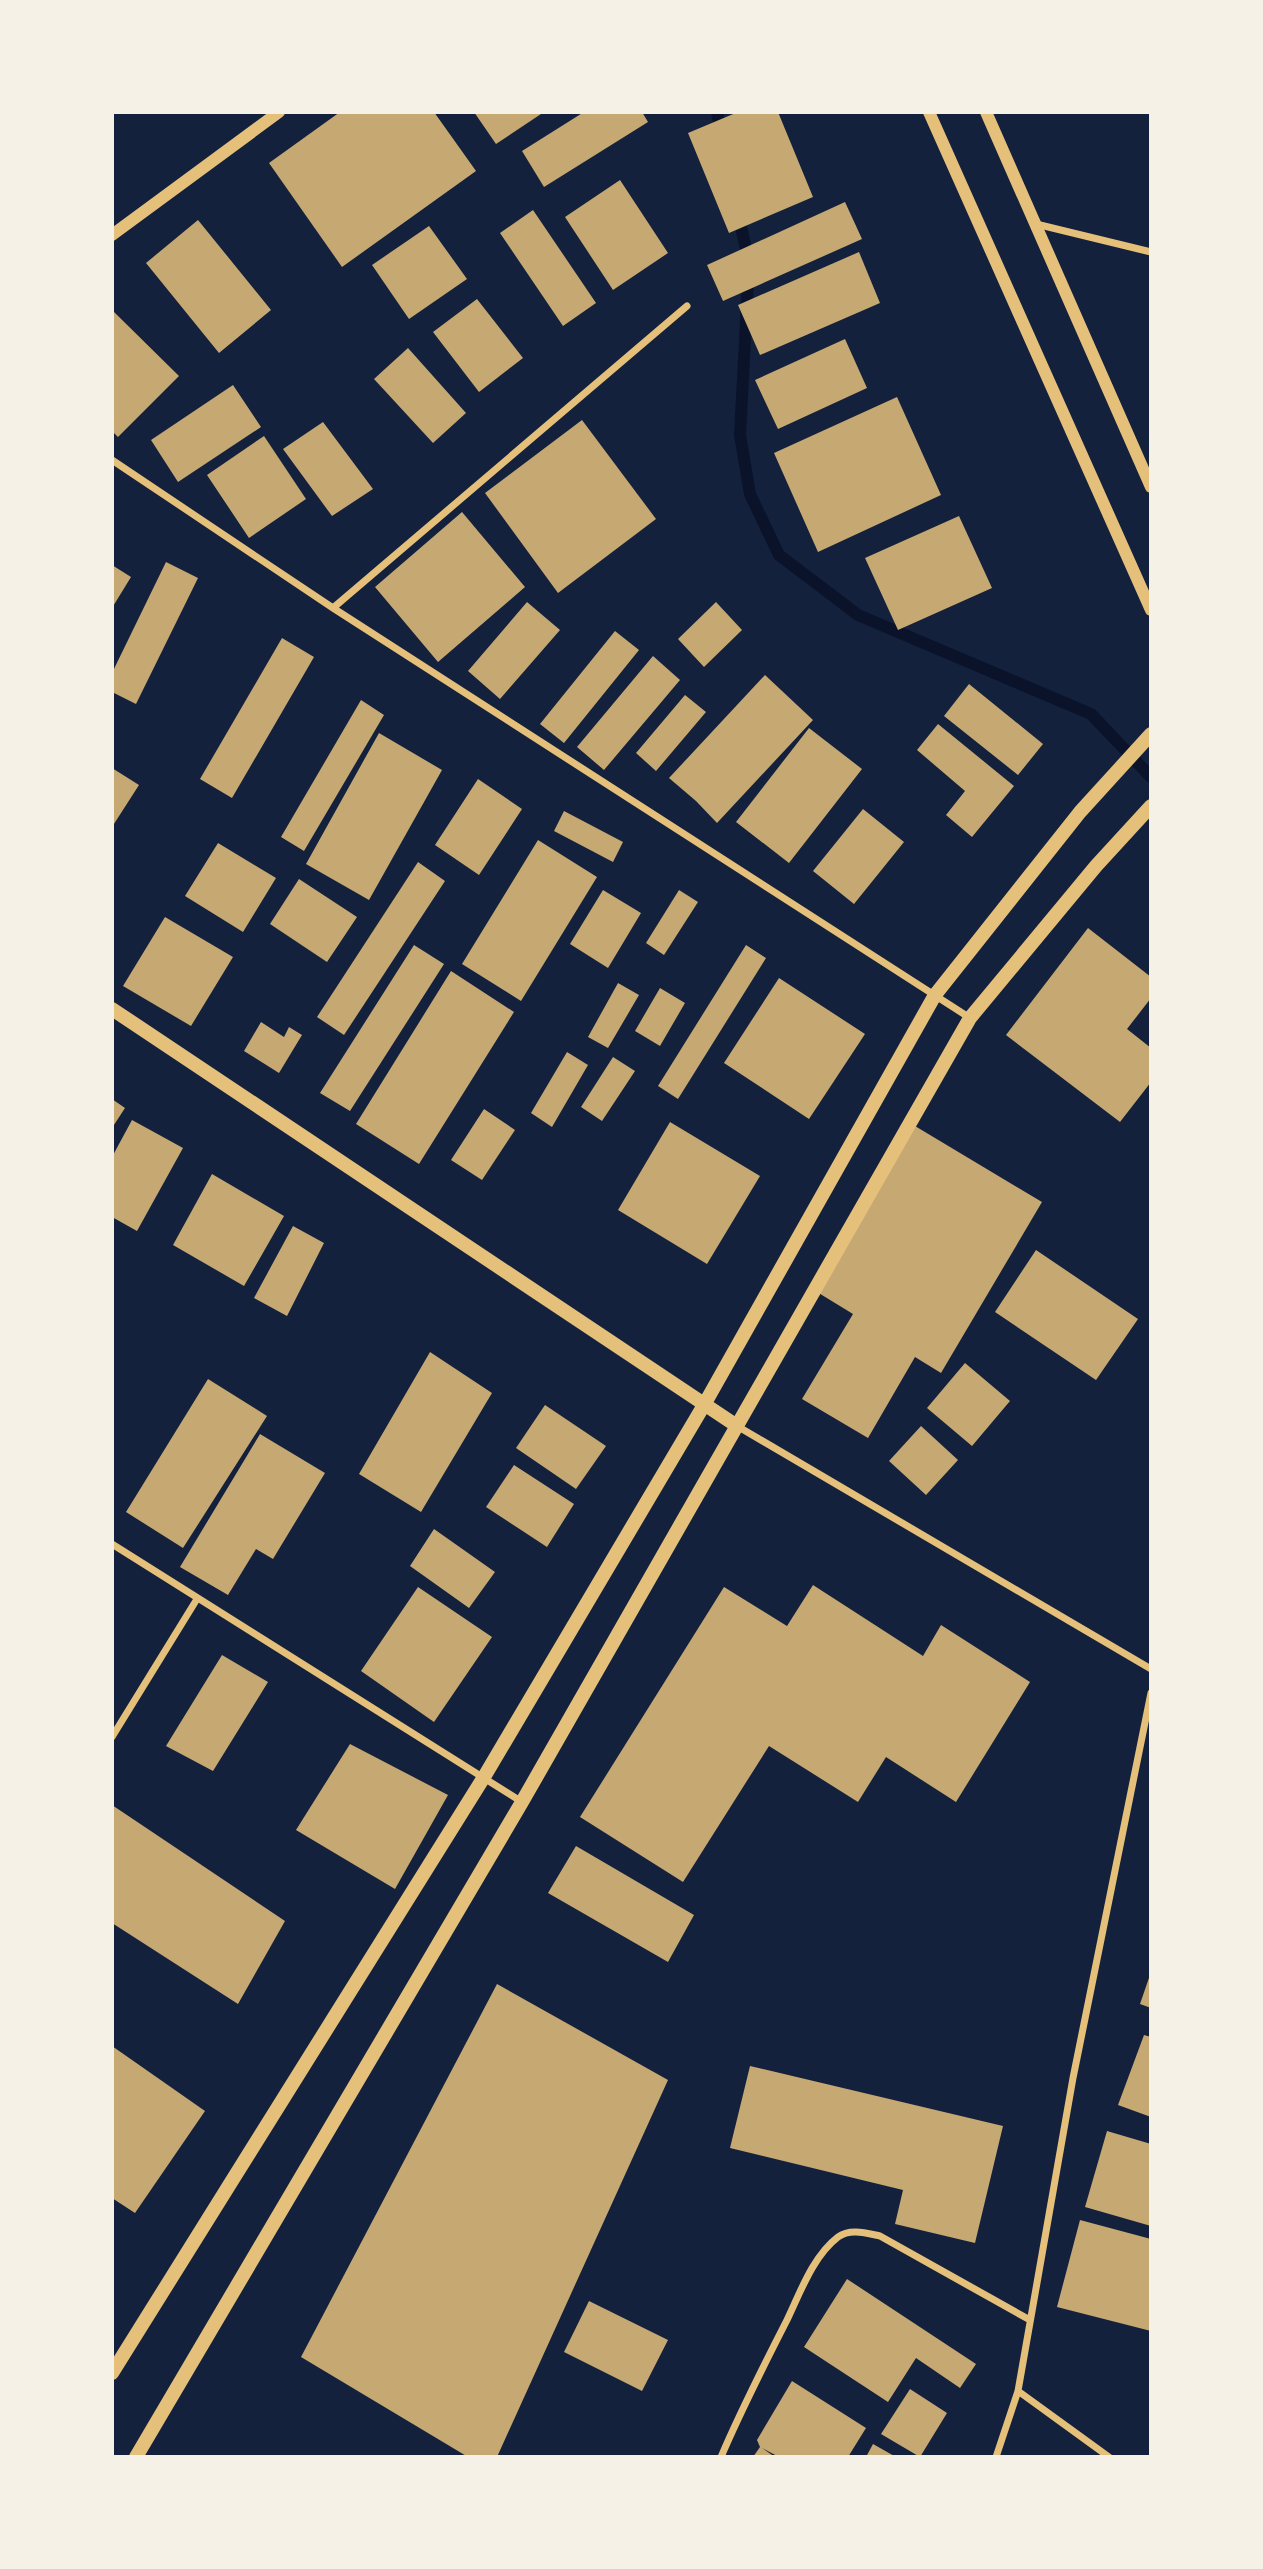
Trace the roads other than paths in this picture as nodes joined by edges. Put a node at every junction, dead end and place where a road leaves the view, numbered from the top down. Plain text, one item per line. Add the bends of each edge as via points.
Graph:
1 (279, 112) edge
2 (929, 112) edge
3 (986, 112) edge
4 (1037, 224) junction
5 (112, 235) edge
6 (1151, 252) edge
7 (687, 306) dead end
8 (112, 460) edge
9 (1151, 487) edge
10 (333, 608) junction
11 (1151, 610) edge
12 (1151, 734) edge
13 (1151, 806) edge
14 (935, 995) junction
15 (112, 1010) edge
16 (970, 1018) junction
17 (704, 1405) junction
18 (737, 1426) junction
19 (112, 1544) edge
20 (197, 1599) junction
21 (1151, 1669) edge
22 (1151, 1693) edge
23 (112, 1737) edge
24 (484, 1777) junction
25 (522, 1802) junction
26 (1030, 2320) junction
27 (112, 2373) edge
28 (1018, 2391) junction
29 (136, 2457) edge
30 (721, 2457) edge
31 (996, 2457) edge
32 (1109, 2457) edge

1 - 5 street
2 - 11 street
3 - 4 street
4 - 6 street
4 - 9 street
7 - 10 street
8 - 10 street
10 - 14 street
12 - 14 main road via 1080,812
13 - 16 main road
14 - 16 street
14 - 17 main road
15 - 17 main road
16 - 18 main road
17 - 18 main road
17 - 24 main road
18 - 21 street
18 - 25 main road
19 - 20 street
20 - 23 street
20 - 24 street
22 - 26 street via 1073,2078
24 - 25 street
24 - 27 main road
25 - 29 main road
26 - 28 street
26 - 30 street via 880,2236 859,2231 840,2235 807,2280
28 - 31 street
28 - 32 street

